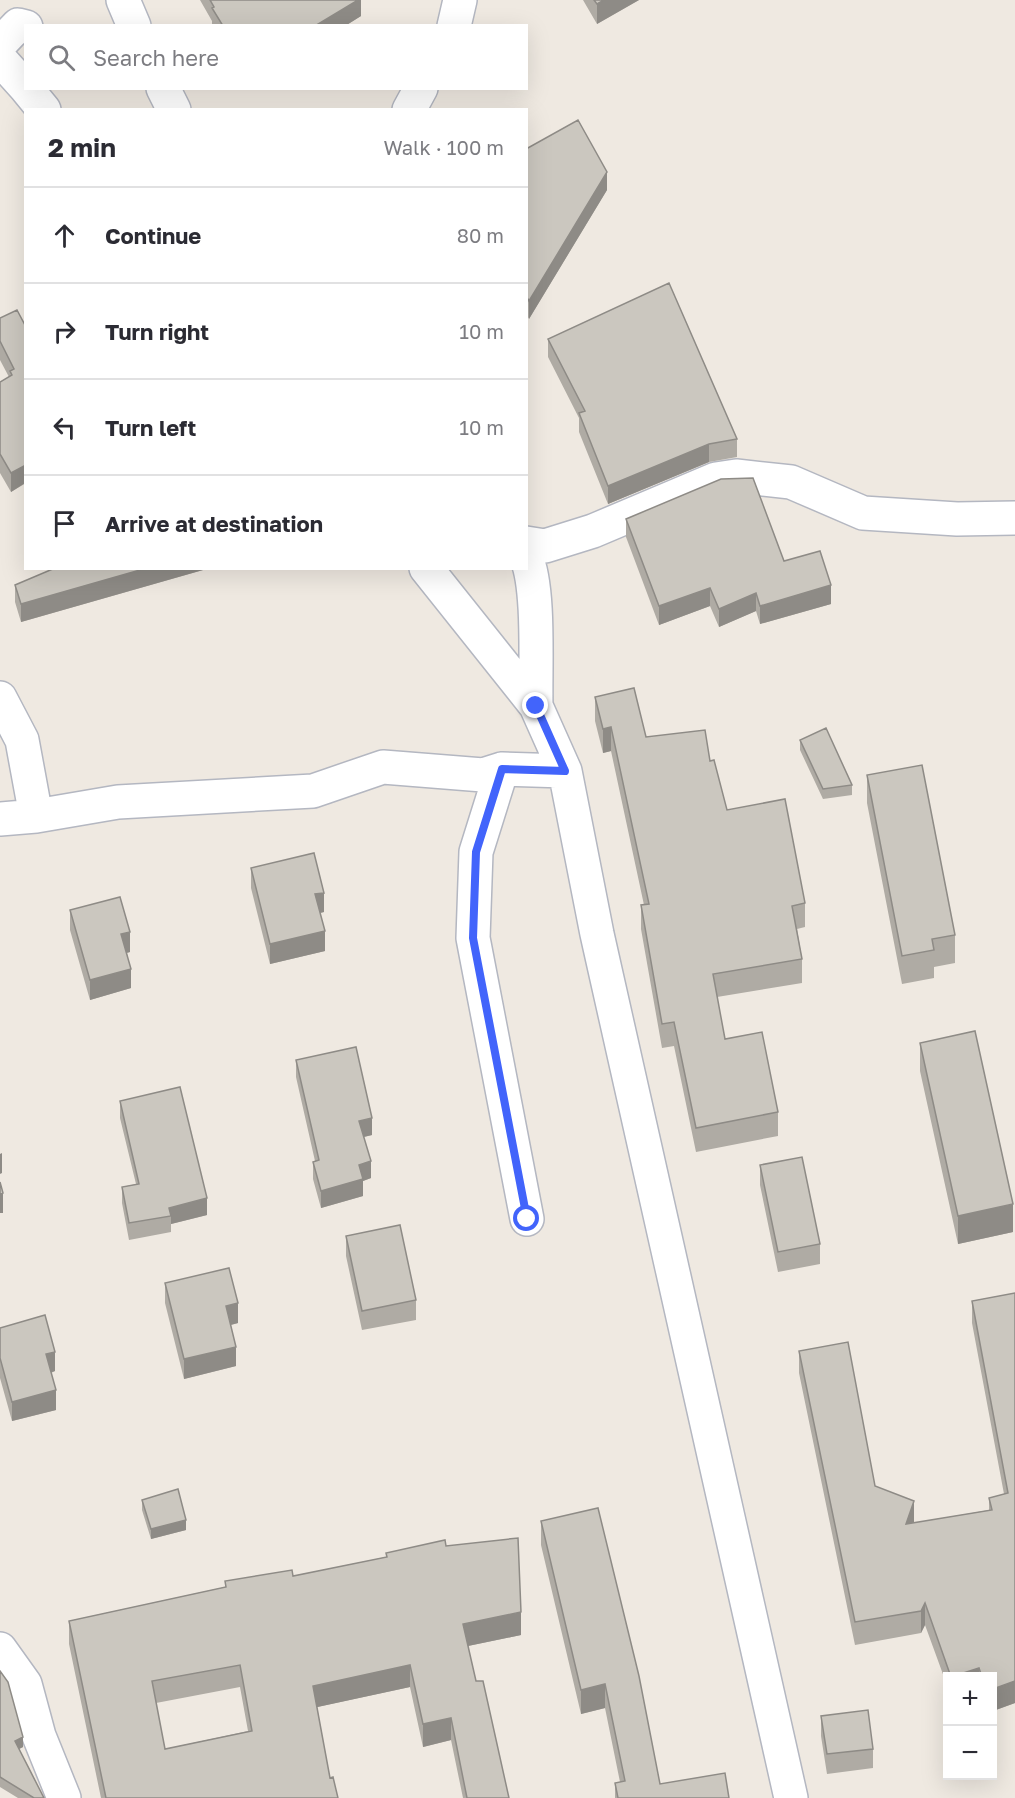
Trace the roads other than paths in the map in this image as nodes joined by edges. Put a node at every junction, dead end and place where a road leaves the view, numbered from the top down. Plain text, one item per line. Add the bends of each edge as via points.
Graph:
1 (123, 0) edge
2 (460, 0) edge
3 (133, 24) edge
4 (454, 24) edge
5 (24, 26) edge
6 (0, 44) edge
7 (0, 59) edge
8 (24, 86) edge
9 (28, 90) edge
10 (164, 90) edge
11 (420, 90) edge
12 (42, 108) edge
13 (173, 108) edge
14 (410, 108) edge
15 (1015, 518) edge
16 (528, 543) edge
17 (528, 560) edge
18 (428, 570) edge
19 (0, 698) edge
20 (536, 706) junction
21 (502, 769) junction
22 (565, 771) junction
23 (36, 816) junction
24 (0, 819) edge
25 (527, 1219) dead end
26 (0, 1649) edge
27 (64, 1798) edge
28 (791, 1798) edge

1 - 3 street
2 - 4 street
5 - 6 street via 18,25
7 - 8 street
9 - 12 street
10 - 13 street
11 - 14 street
15 - 16 street via 863,513 791,482 736,476 716,479 593,531 545,546
17 - 20 street via 535,618
18 - 20 street
19 - 23 street via 22,740
20 - 22 street
21 - 22 street
21 - 23 street via 483,775 383,767 313,791 118,802
21 - 25 street via 476,852 473,938
22 - 28 street via 597,934
23 - 24 street
26 - 27 street via 25,1684 39,1736

